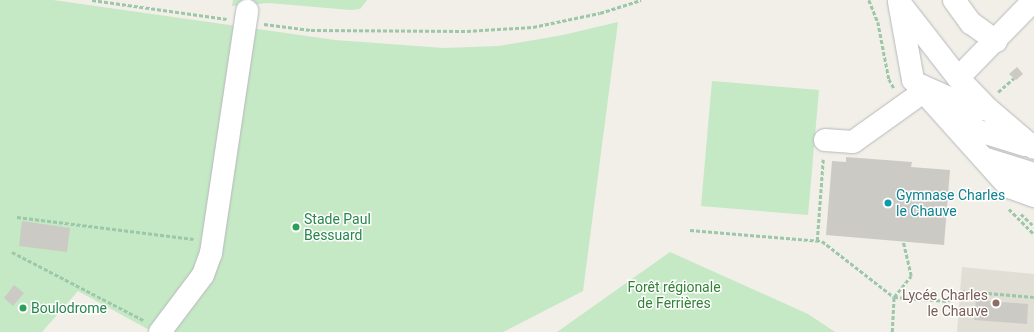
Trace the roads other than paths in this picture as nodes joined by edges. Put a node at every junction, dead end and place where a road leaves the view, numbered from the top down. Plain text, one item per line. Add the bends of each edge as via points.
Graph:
1 (954, 0) edge
2 (1034, 0) edge
3 (898, 1) edge
4 (246, 16) road end
5 (996, 41) junction
6 (964, 85) junction
7 (919, 86) junction
8 (992, 101) junction
9 (950, 122) junction
10 (1008, 128) junction
11 (825, 140) road end
12 (967, 141) junction
13 (1033, 152) edge
14 (989, 164) junction
15 (1034, 174) edge
16 (1034, 185) edge
17 (1034, 196) edge
18 (161, 331) edge

1 - 5 street via 971,23
2 - 5 street
3 - 6 street
3 - 7 street
4 - 18 street via 213,237 203,275
5 - 6 street
6 - 7 street
6 - 8 street
7 - 8 street via 976,110
7 - 9 street
7 - 10 street via 995,127
7 - 11 street via 853,142
8 - 10 street
9 - 12 street
9 - 13 street
10 - 13 street
12 - 13 street
12 - 14 street
14 - 15 street
14 - 16 street
14 - 17 street via 1009,186

